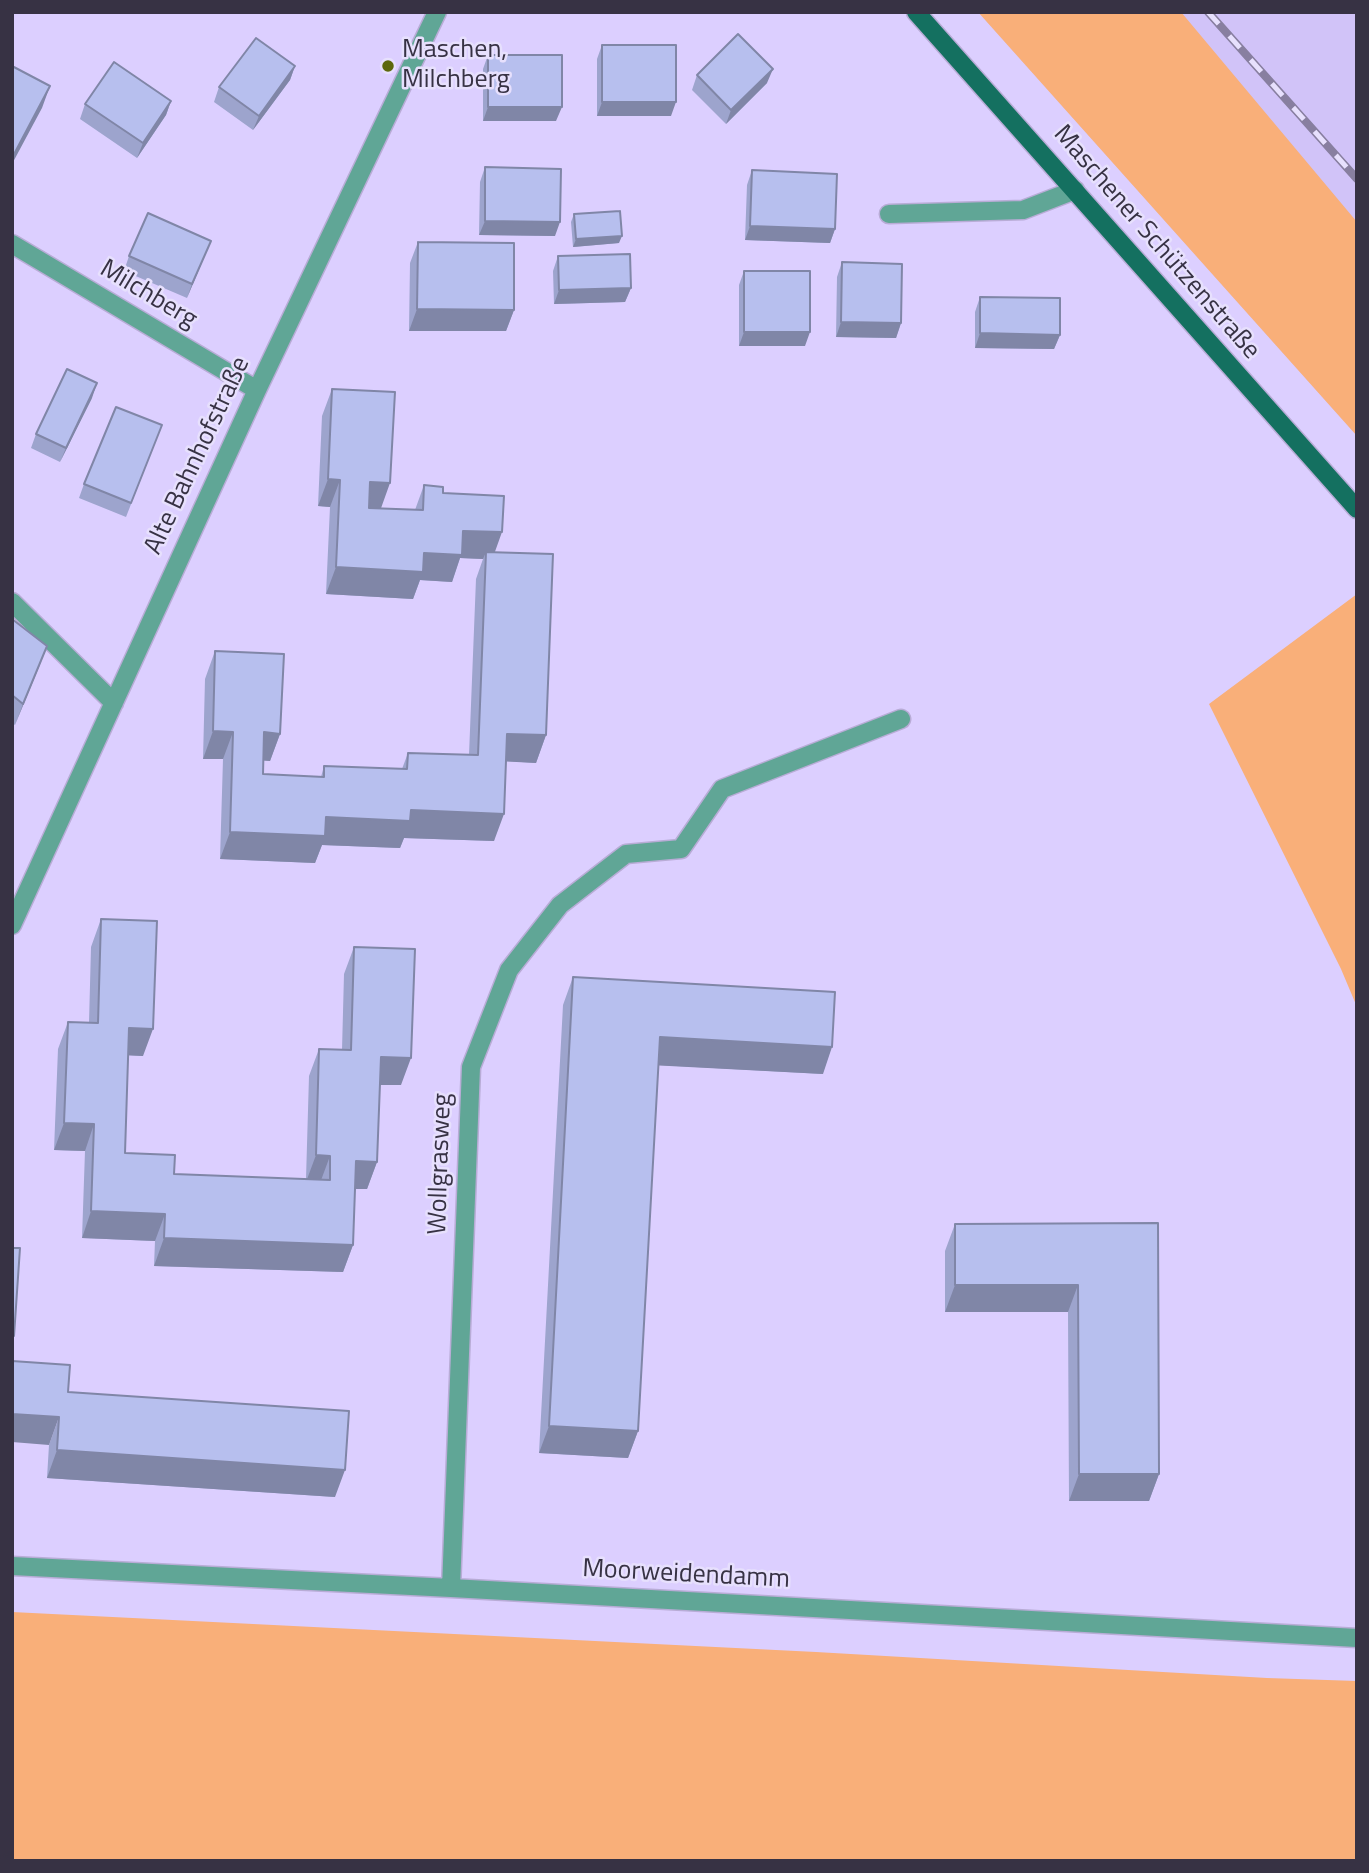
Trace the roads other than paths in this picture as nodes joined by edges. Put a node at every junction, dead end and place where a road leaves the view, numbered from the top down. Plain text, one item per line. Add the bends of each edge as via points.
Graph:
1 (437, 12) edge
2 (916, 12) edge
3 (1075, 190) junction
4 (889, 214) dead end
5 (12, 244) edge
6 (257, 390) junction
7 (1357, 509) edge
8 (12, 602) edge
9 (114, 703) junction
10 (901, 719) dead end
11 (12, 925) edge
12 (12, 1566) edge
13 (451, 1588) junction
14 (1357, 1638) edge

1 - 6 street, Alte Bahnhofstraße
2 - 3 main road, Maschener Schützenstraße
3 - 4 street via 1023,210
3 - 7 main road, Maschener Schützenstraße
5 - 6 street, Milchberg
6 - 9 street, Alte Bahnhofstraße
8 - 9 street
9 - 11 street, Alte Bahnhofstraße
10 - 13 street, Wollgrasweg via 722,789 681,849 626,854 560,905 509,970 471,1067
12 - 13 street, Moorweidendamm
13 - 14 street, Moorweidendamm

